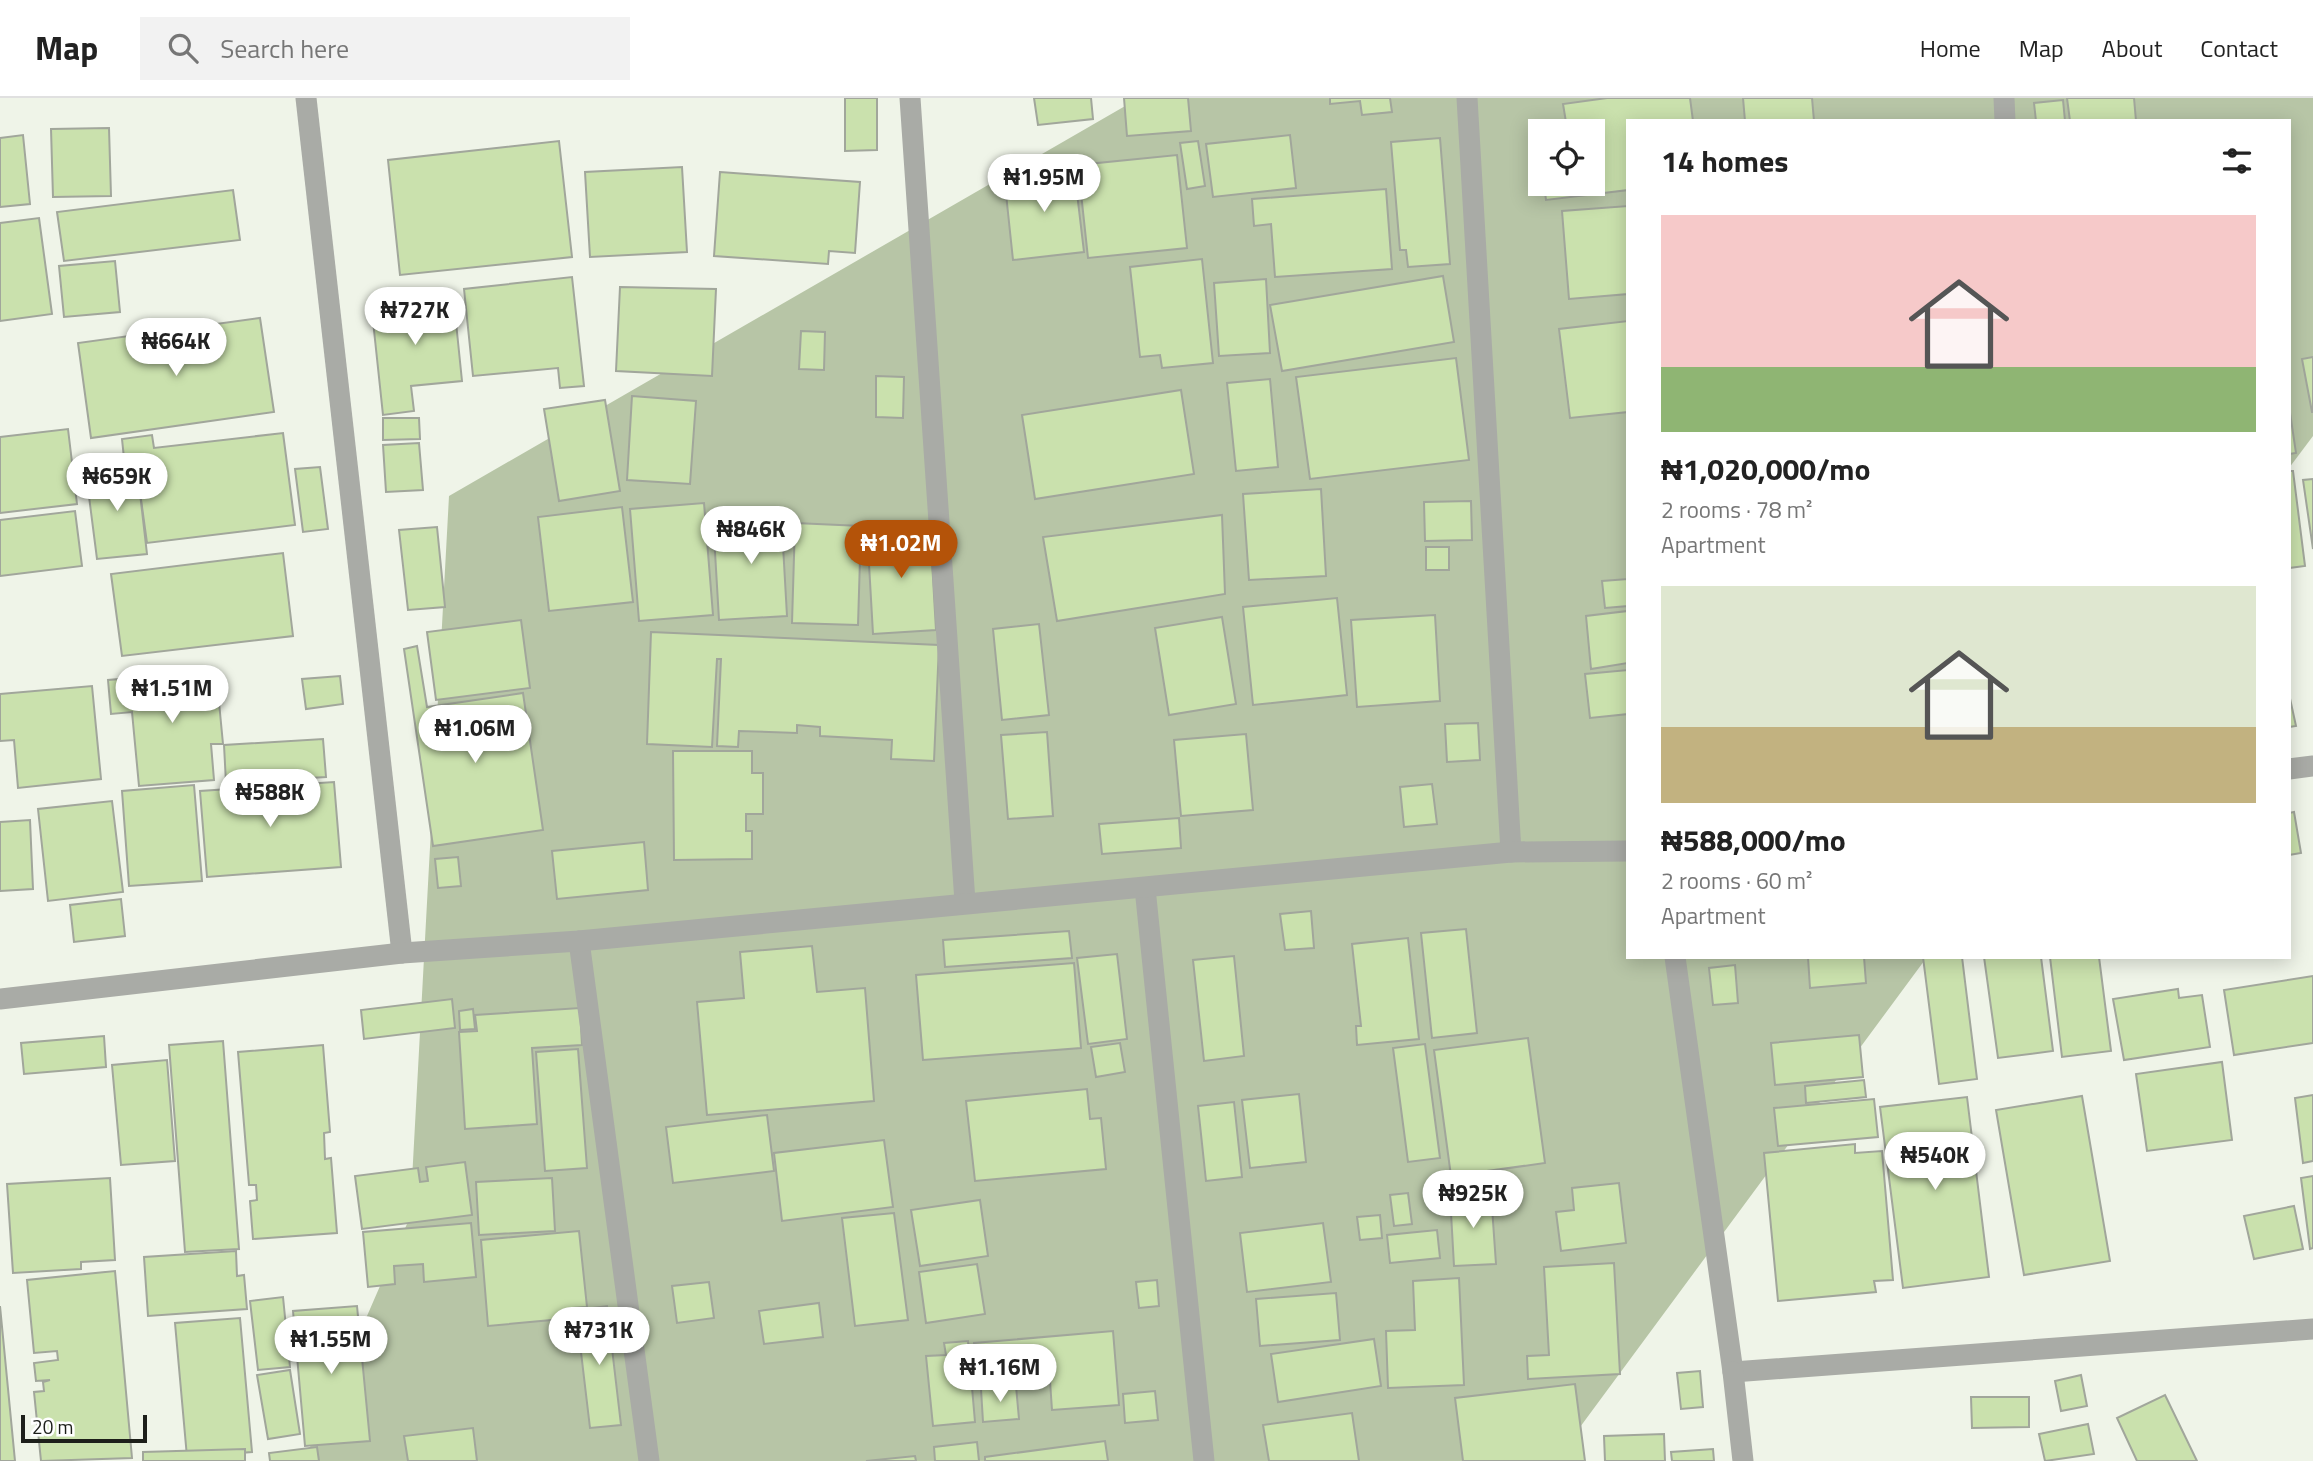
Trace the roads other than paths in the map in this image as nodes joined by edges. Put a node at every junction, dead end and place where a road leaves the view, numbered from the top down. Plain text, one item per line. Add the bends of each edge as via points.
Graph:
1 (306, 98) edge
2 (910, 98) edge
3 (1467, 98) edge
4 (2004, 98) edge
5 (2006, 119) edge
6 (2313, 766) edge
7 (2291, 769) edge
8 (1626, 851) edge
9 (1511, 852) junction
10 (1145, 888) junction
11 (965, 902) junction
12 (579, 941) junction
13 (402, 953) junction
14 (1675, 959) edge
15 (0, 999) edge
16 (2313, 1329) edge
17 (1733, 1372) junction
18 (649, 1461) edge
19 (1204, 1461) edge
20 (1742, 1461) edge

1 - 13 street
2 - 11 street
3 - 9 street
4 - 5 street
6 - 7 street
8 - 9 street
9 - 10 street
10 - 11 street
10 - 19 street
11 - 12 street
12 - 13 street
12 - 18 street
13 - 15 street
14 - 17 street
16 - 17 street
17 - 20 street

